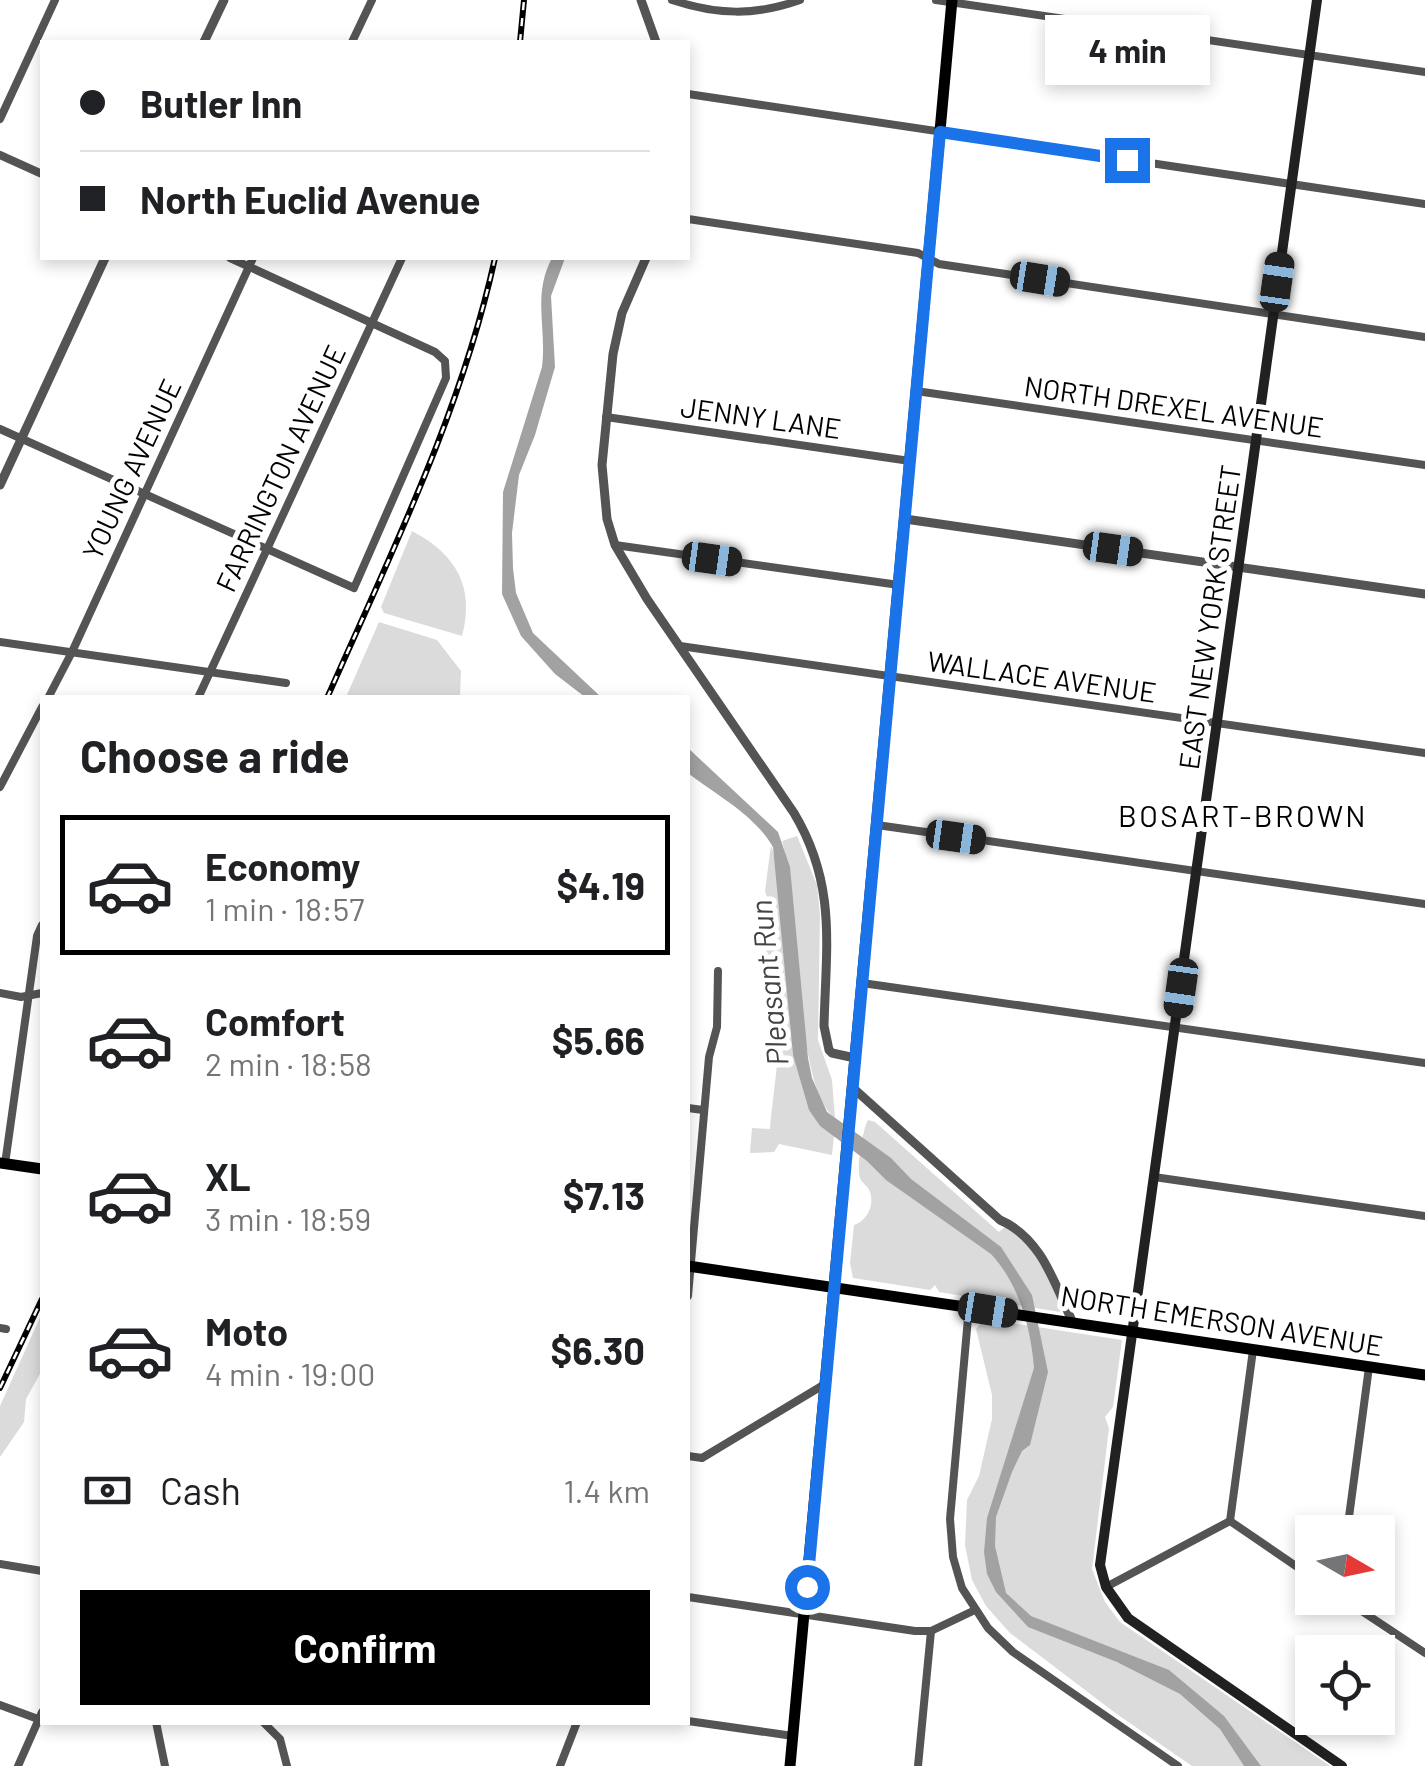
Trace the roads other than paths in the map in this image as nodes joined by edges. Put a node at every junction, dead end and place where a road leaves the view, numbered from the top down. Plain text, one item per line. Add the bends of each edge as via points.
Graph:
1 (55, 0) edge
2 (224, 0) edge
3 (372, 0) edge
4 (641, 0) edge
5 (672, 0) edge
6 (800, 0) edge
7 (936, 0) edge
8 (1317, 0) edge
9 (951, 1) edge
10 (205, 40) edge
11 (353, 40) edge
12 (655, 40) edge
13 (1310, 55) junction
14 (1425, 72) edge
15 (690, 94) edge
16 (0, 119) edge
17 (940, 132) junction
18 (0, 154) edge
19 (40, 173) edge
20 (1291, 184) junction
21 (1425, 204) edge
22 (690, 219) edge
23 (928, 258) junction
24 (104, 260) edge
25 (401, 260) edge
26 (645, 260) edge
27 (251, 262) edge
28 (1272, 314) junction
29 (372, 322) junction
30 (1425, 337) edge
31 (916, 391) junction
32 (606, 417) junction
33 (0, 429) edge
34 (22, 439) junction
35 (1255, 441) junction
36 (910, 461) junction
37 (1425, 465) edge
38 (0, 486) edge
39 (145, 494) junction
40 (905, 519) junction
41 (615, 545) junction
42 (268, 549) junction
43 (1238, 567) junction
44 (899, 586) junction
45 (1425, 594) edge
46 (0, 642) edge
47 (680, 646) junction
48 (72, 652) junction
49 (210, 673) junction
50 (891, 677) junction
51 (286, 683) dead end
52 (50, 695) edge
53 (199, 695) edge
54 (40, 711) edge
55 (1218, 724) junction
56 (1425, 753) edge
57 (0, 787) edge
58 (878, 825) junction
59 (1197, 871) junction
60 (1425, 904) edge
61 (40, 929) edge
62 (718, 972) dead end
63 (862, 982) junction
64 (40, 992) edge
65 (0, 994) edge
66 (30, 994) junction
67 (1176, 1027) junction
68 (854, 1058) junction
69 (1425, 1063) edge
70 (852, 1088) junction
71 (690, 1108) edge
72 (703, 1110) junction
73 (3, 1163) edge
74 (40, 1170) edge
75 (1154, 1177) junction
76 (1425, 1216) edge
77 (690, 1245) edge
78 (690, 1266) edge
79 (833, 1288) junction
80 (970, 1307) junction
81 (1073, 1323) junction
82 (1131, 1332) junction
83 (1253, 1350) junction
84 (1368, 1366) junction
85 (1425, 1376) edge
86 (826, 1384) junction
87 (690, 1456) edge
88 (1349, 1515) edge
89 (1230, 1521) junction
90 (0, 1564) edge
91 (1295, 1565) edge
92 (40, 1571) edge
93 (1106, 1587) junction
94 (690, 1597) edge
95 (974, 1610) junction
96 (804, 1615) junction
97 (1368, 1615) edge
98 (931, 1631) junction
99 (1425, 1652) edge
100 (0, 1705) edge
101 (40, 1716) edge
102 (690, 1721) edge
103 (157, 1725) edge
104 (265, 1725) edge
105 (576, 1725) edge
106 (793, 1736) junction
107 (18, 1766) edge
108 (165, 1766) edge
109 (288, 1766) edge
110 (560, 1766) edge
111 (790, 1766) edge
112 (918, 1766) edge
113 (1178, 1766) edge
114 (1342, 1766) edge

1 - 16 street
2 - 10 street
3 - 11 street
4 - 12 street
5 - 6 street via 741,13
7 - 9 street
8 - 13 main road, EAST NEW YORK STREET
9 - 13 street
9 - 17 main road
13 - 14 street
13 - 20 main road, EAST NEW YORK STREET
15 - 17 street
17 - 20 street
17 - 23 main road
18 - 19 street
20 - 21 street
20 - 28 main road, EAST NEW YORK STREET
22 - 23 street
23 - 28 street
23 - 31 main road
24 - 34 street
25 - 29 street, FARRINGTON AVENUE
26 - 32 street via 617,332
27 - 29 street
27 - 39 street, YOUNG AVENUE
28 - 30 street
28 - 35 main road, EAST NEW YORK STREET
29 - 42 street, FARRINGTON AVENUE
29 - 42 street via 440,355 446,378 354,588
31 - 35 street, NORTH DREXEL AVENUE
31 - 36 main road
32 - 36 street, JENNY LANE
32 - 41 street via 602,496
33 - 34 street
34 - 38 street
34 - 39 street
35 - 37 street, NORTH DREXEL AVENUE
35 - 43 main road, EAST NEW YORK STREET
36 - 40 main road
39 - 42 street
39 - 48 street, YOUNG AVENUE
40 - 43 street
40 - 44 main road
41 - 44 street
41 - 47 street
42 - 49 street, FARRINGTON AVENUE
43 - 45 street
43 - 55 main road, EAST NEW YORK STREET
44 - 50 main road
46 - 48 street
47 - 50 street, WALLACE AVENUE
47 - 68 street via 814,848 826,910 826,1041 832,1053
48 - 49 street
48 - 52 street, YOUNG AVENUE
49 - 51 street
49 - 53 street, FARRINGTON AVENUE
50 - 55 street, WALLACE AVENUE
50 - 58 main road
54 - 57 street
55 - 56 street, WALLACE AVENUE
55 - 59 main road, EAST NEW YORK STREET
58 - 59 street
58 - 63 main road
59 - 60 street
59 - 67 main road, EAST NEW YORK STREET
61 - 66 street
62 - 72 street via 717,1028
63 - 67 street
63 - 68 main road
64 - 66 street
65 - 66 street
66 - 73 street
67 - 69 street
67 - 75 main road, EAST NEW YORK STREET
68 - 70 main road
70 - 79 main road
70 - 81 street via 1030,1242
71 - 72 street
72 - 77 street
73 - 74 main road
75 - 76 street
75 - 82 main road, EAST NEW YORK STREET
78 - 79 main road, NORTH EMERSON AVENUE
79 - 80 main road, NORTH EMERSON AVENUE
79 - 86 main road
80 - 81 main road, NORTH EMERSON AVENUE
80 - 95 street via 950,1528 955,1568
81 - 82 main road, NORTH EMERSON AVENUE
82 - 83 main road, NORTH EMERSON AVENUE
82 - 93 main road, EAST NEW YORK STREET via 1100,1552
83 - 84 main road, NORTH EMERSON AVENUE
83 - 89 street
84 - 85 main road, NORTH EMERSON AVENUE
84 - 88 street
86 - 87 street via 702,1458
86 - 96 main road
89 - 91 street
89 - 93 street
90 - 92 street
93 - 114 main road via 1135,1624
94 - 96 street
95 - 98 street
95 - 113 street via 1013,1652
96 - 98 street
96 - 106 main road
97 - 99 street
98 - 112 street
100 - 101 street
101 - 107 street
102 - 106 street
103 - 108 street
104 - 109 street via 280,1739
105 - 110 street
106 - 111 main road

